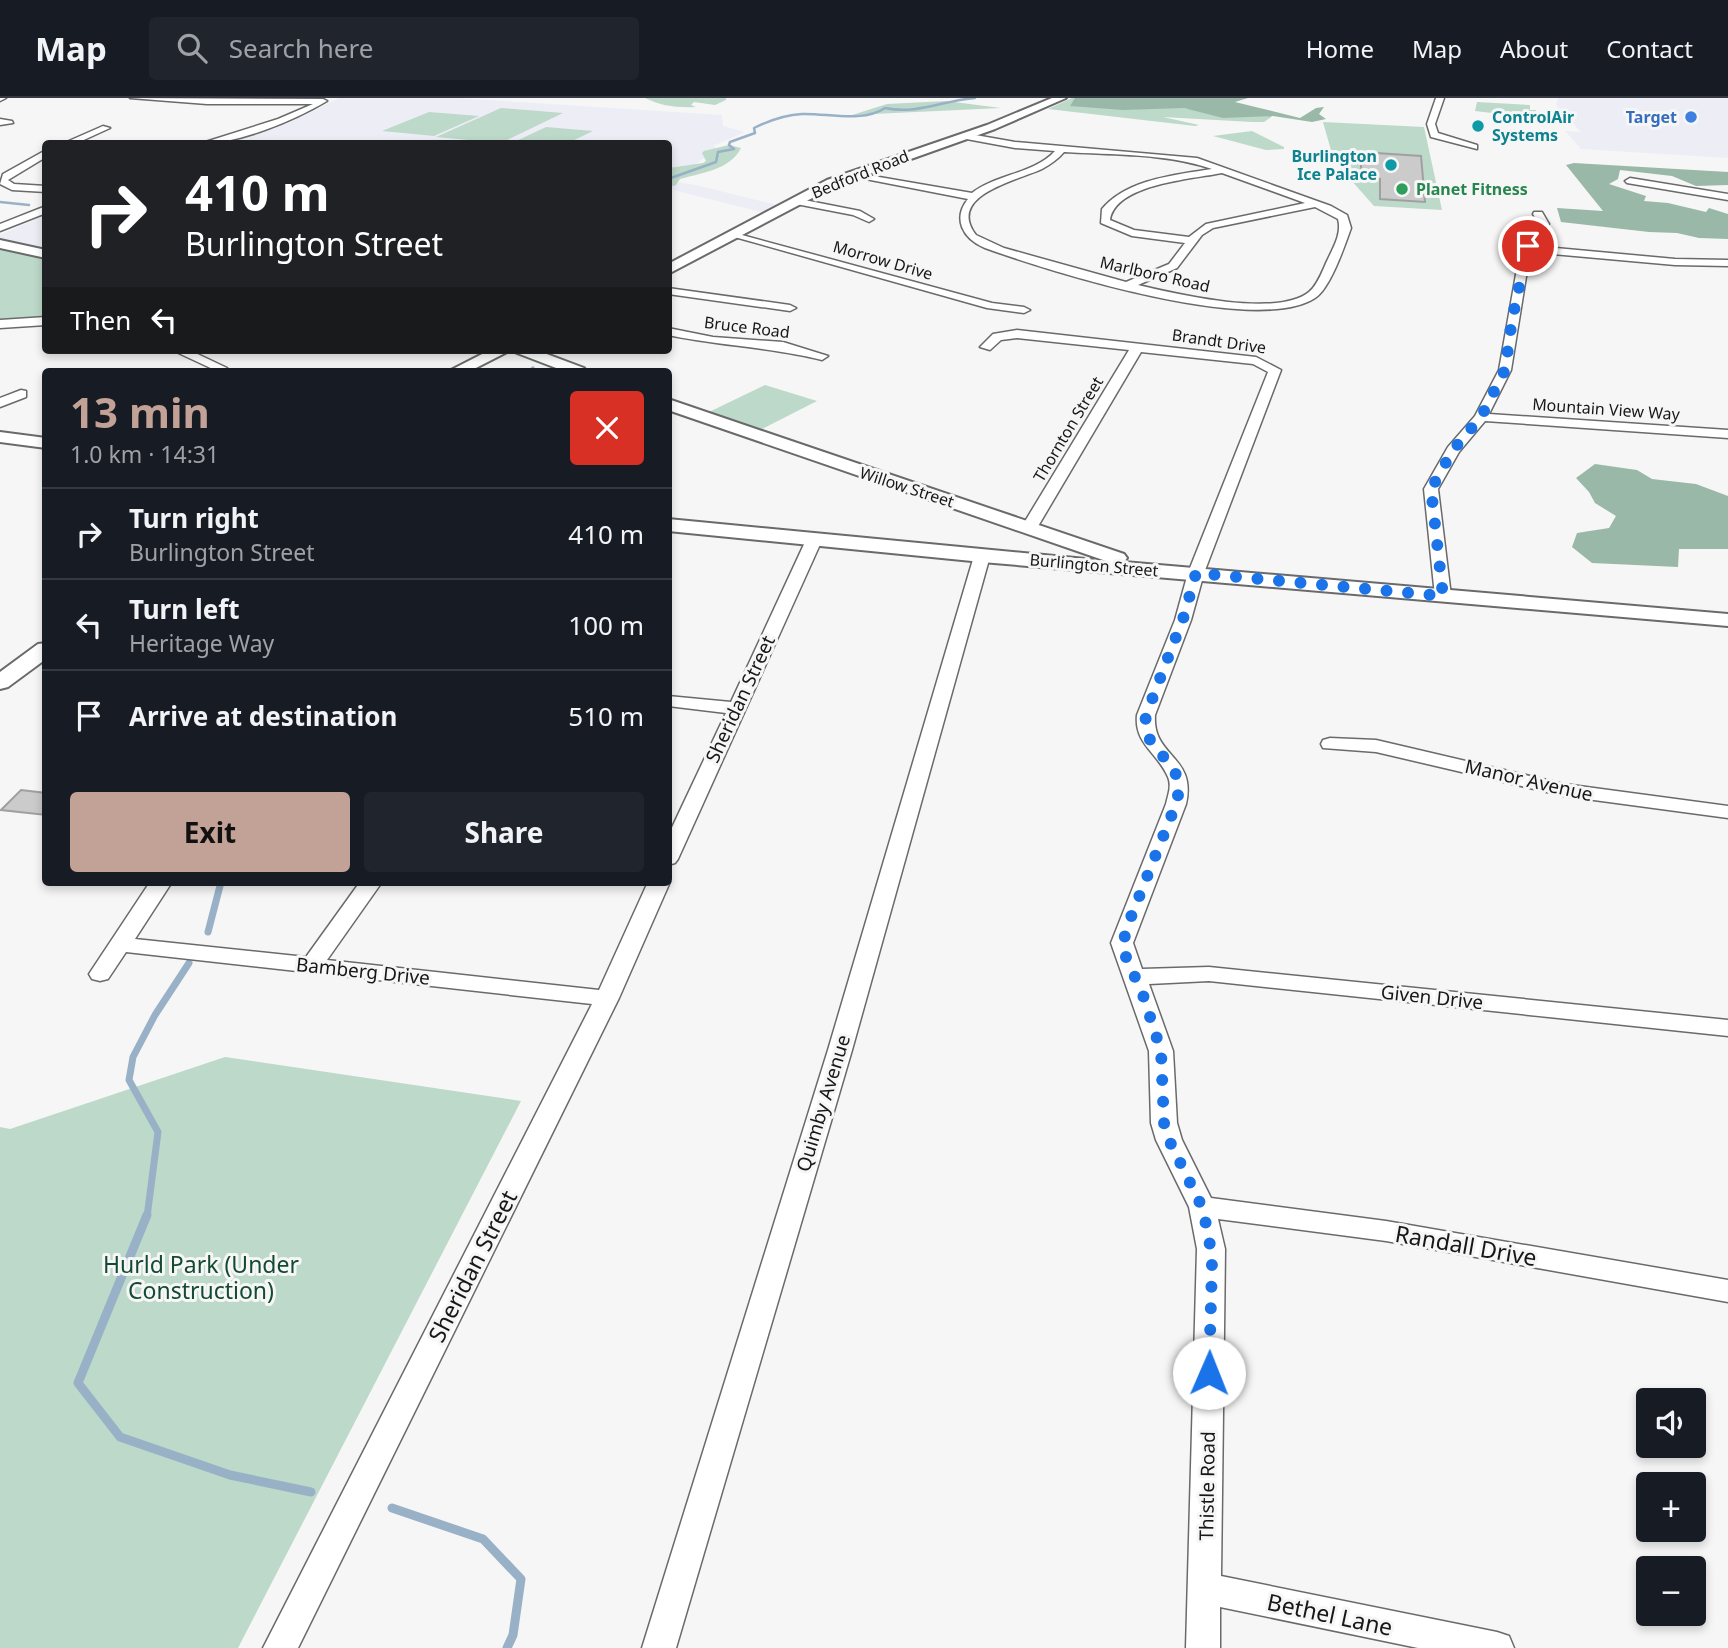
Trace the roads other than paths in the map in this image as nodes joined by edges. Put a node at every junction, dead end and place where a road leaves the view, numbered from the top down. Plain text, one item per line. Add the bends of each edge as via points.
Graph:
1 (134, 98) edge
2 (1061, 98) edge
3 (1440, 98) edge
4 (326, 100) edge
5 (106, 128) dead end
6 (964, 136) junction
7 (76, 140) edge
8 (216, 140) edge
9 (1474, 147) dead end
10 (1062, 149) junction
11 (42, 155) edge
12 (1225, 170) junction
13 (850, 175) junction
14 (1630, 181) dead end
15 (42, 189) edge
16 (975, 197) junction
17 (1728, 197) edge
18 (794, 201) junction
19 (1318, 203) junction
20 (42, 210) edge
21 (1538, 214) dead end
22 (0, 217) edge
23 (869, 219) dead end
24 (0, 228) edge
25 (735, 234) junction
26 (1193, 241) junction
27 (0, 244) edge
28 (1527, 249) junction
29 (42, 253) edge
30 (1728, 263) edge
31 (672, 268) edge
32 (1128, 285) junction
33 (672, 292) edge
34 (790, 308) dead end
35 (1024, 310) dead end
36 (42, 321) edge
37 (0, 324) edge
38 (672, 332) edge
39 (986, 347) dead end
40 (1137, 348) junction
41 (188, 354) edge
42 (494, 354) edge
43 (533, 354) edge
44 (822, 356) dead end
45 (221, 368) dead end
46 (464, 368) edge
47 (570, 368) edge
48 (22, 394) dead end
49 (0, 403) edge
50 (672, 405) edge
51 (1481, 416) junction
52 (1728, 434) edge
53 (2, 438) edge
54 (42, 443) edge
55 (672, 525) edge
56 (1029, 528) junction
57 (814, 540) junction
58 (982, 556) junction
59 (1147, 569) junction
60 (1196, 573) junction
61 (1443, 596) junction
62 (1728, 620) edge
63 (42, 652) edge
64 (0, 682) edge
65 (672, 701) edge
66 (736, 708) junction
67 (1330, 744) dead end
68 (1728, 812) edge
69 (672, 850) edge
70 (158, 886) edge
71 (368, 886) edge
72 (657, 886) edge
73 (120, 944) junction
74 (312, 965) junction
75 (100, 974) dead end
76 (1136, 977) junction
77 (607, 998) junction
78 (1728, 1028) edge
79 (1202, 1207) junction
80 (1728, 1291) edge
81 (1205, 1588) junction
82 (280, 1648) edge
83 (659, 1648) edge
84 (1203, 1648) edge
85 (1497, 1648) edge

1 - 4 street
2 - 6 street, Bedford Road
3 - 9 street via 1431,124 1434,135
4 - 8 street via 290,118
5 - 7 street
6 - 10 street, Marlboro Road
6 - 13 street, Bedford Road
10 - 12 street, Marlboro Road via 1172,157
10 - 16 street via 1052,160 996,183
11 - 15 street via 2,181
12 - 19 street, Marlboro Road
12 - 26 street via 1125,194 1112,200 1105,211 1105,221 1124,231
13 - 16 street
13 - 18 street, Bedford Road
14 - 17 street
16 - 32 street, Marlboro Road via 964,220 974,240
18 - 23 street
18 - 25 street, Bedford Road
19 - 26 street via 1221,222 1201,230
19 - 32 street, Marlboro Road via 1345,219 1346,228 1307,299 1277,305 1214,303
20 - 22 street
20 - 24 street
21 - 28 street via 1545,224
25 - 31 street, Bedford Road
25 - 35 street, Morrow Drive via 990,306
26 - 32 street via 1173,266
27 - 29 street
28 - 30 street
28 - 51 street via 1505,370
33 - 34 street
36 - 37 street
38 - 44 street, Bruce Road via 713,341 780,345
39 - 40 street, Brandt Drive via 996,337 1014,334
40 - 56 street, Thornton Street
40 - 60 street, Brandt Drive via 1256,361 1275,370
41 - 45 street
42 - 46 street
43 - 47 street
48 - 49 street
50 - 56 street, Willow Street
51 - 52 street, Mountain View Way
51 - 61 street via 1453,450 1431,489
53 - 54 street
55 - 57 street, Burlington Street
56 - 59 street, Willow Street
57 - 58 street, Burlington Street
57 - 66 street, Sheridan Street
58 - 59 street, Burlington Street
58 - 83 street, Quimby Avenue via 840,1050
59 - 60 street, Burlington Street
60 - 61 street, Burlington Street
60 - 76 street, Thistle Road via 1145,719 1151,742 1177,773 1180,787 1122,943
61 - 62 street, Burlington Street
63 - 64 street
65 - 66 street
66 - 69 street, Sheridan Street
67 - 68 street, Manor Avenue via 1371,745 1564,790
70 - 73 street
71 - 74 street
72 - 77 street, Sheridan Street
73 - 74 street, Bamberg Drive
73 - 75 street
74 - 77 street, Bamberg Drive
76 - 78 street, Given Drive via 1209,974
76 - 79 street, Thistle Road via 1161,1051 1166,1132
77 - 82 street, Sheridan Street
79 - 80 street, Randall Drive via 1386,1231
79 - 81 street, Thistle Road via 1212,1266
81 - 84 street, Thistle Road
81 - 85 street, Bethel Lane

